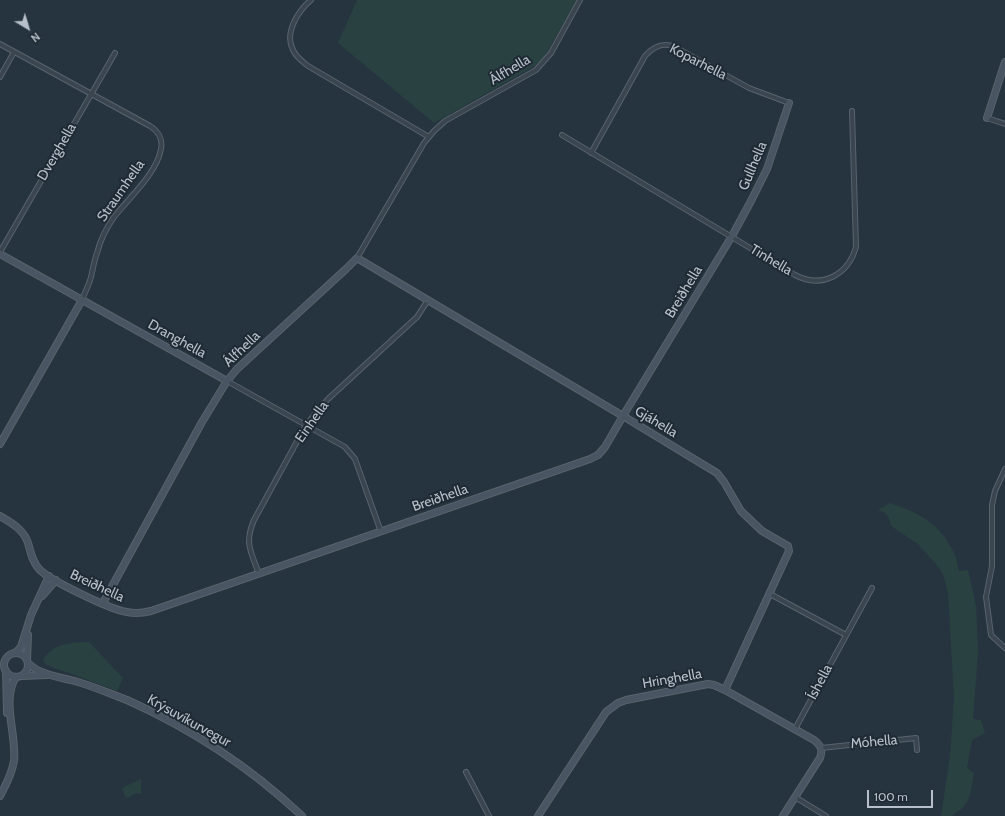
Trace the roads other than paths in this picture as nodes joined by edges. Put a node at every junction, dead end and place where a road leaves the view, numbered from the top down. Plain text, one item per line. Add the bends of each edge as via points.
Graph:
1 (311, 0) edge
2 (580, 0) edge
3 (0, 44) edge
4 (14, 52) junction
5 (115, 53) dead end
6 (1005, 62) edge
7 (0, 77) edge
8 (91, 94) junction
9 (789, 103) joint
10 (852, 111) dead end
11 (987, 118) joint
12 (1005, 124) edge
13 (562, 135) dead end
14 (429, 136) junction
15 (591, 153) junction
16 (732, 236) junction
17 (0, 253) edge
18 (357, 258) junction
19 (82, 300) junction
20 (428, 300) junction
21 (227, 381) junction
22 (623, 416) junction
23 (306, 425) junction
24 (0, 444) edge
25 (1005, 469) edge
26 (0, 516) edge
27 (381, 532) junction
28 (259, 574) junction
29 (49, 576) junction
30 (56, 580) junction
31 (872, 588) dead end
32 (770, 594) junction
33 (38, 600) junction
34 (103, 604) junction
35 (27, 631) junction
36 (846, 635) junction
37 (1005, 648) edge
38 (13, 654) junction
39 (0, 656) edge
40 (27, 661) junction
41 (3, 666) edge
42 (48, 675) junction
43 (19, 676) junction
44 (726, 690) junction
45 (795, 730) junction
46 (821, 748) junction
47 (917, 750) dead end
48 (466, 772) dead end
49 (0, 787) edge
50 (0, 796) edge
51 (795, 797) junction
52 (302, 816) edge
53 (489, 816) edge
54 (538, 816) edge
55 (783, 816) edge
56 (826, 816) edge

1 - 14 street via 292,26 291,45 298,57 313,69
2 - 14 street, Álfhella via 551,53 536,70 445,121
3 - 4 street, Straumhella
4 - 7 street
4 - 8 street, Straumhella
5 - 8 street, Dverghella
6 - 11 street
8 - 17 street, Dverghella
8 - 19 street, Straumhella via 155,129 162,145 147,177 113,218 102,239
9 - 15 street, Koparhella via 749,88 675,47 659,45 645,56
9 - 16 street, Gullhella via 767,169
10 - 16 street, Tinhella via 856,241 854,254 842,272 821,281 810,280 796,275
11 - 12 street
13 - 15 street, Tinhella
14 - 18 street, Álfhella
15 - 16 street, Tinhella
16 - 22 street, Breiðhella
17 - 19 street, Dranghella
18 - 20 street, Gjáhella
18 - 21 street, Álfhella
19 - 21 street, Dranghella
19 - 24 street, Straumhella
20 - 22 street, Gjáhella
20 - 23 street, Einhella via 417,316 328,399
21 - 23 street, Dranghella
21 - 34 street, Álfhella
22 - 27 street, Breiðhella via 606,446 590,459
22 - 32 street, Gjáhella via 716,473 727,486 741,511 762,531 788,546 789,551
23 - 27 street, Dranghella via 345,447 355,459
23 - 28 street, Einhella via 250,530 249,544
25 - 37 street via 992,505 992,566 986,597 991,635
26 - 29 street, Breiðhella via 23,533 33,559 40,570
27 - 28 street, Breiðhella
28 - 34 street, Breiðhella via 143,613 126,612
29 - 30 street, Breiðhella
29 - 33 street
30 - 33 street
30 - 34 street, Breiðhella
31 - 36 street, Íshella
32 - 36 street
32 - 44 street, Gjáhella
33 - 35 street
35 - 38 street via 21,647
35 - 40 street
36 - 45 street, Íshella
38 - 39 street
38 - 40 street via 21,654
38 - 41 street via 5,660
40 - 42 street, Krýsuvíkurvegur
40 - 43 street via 27,671
41 - 43 street via 10,675
41 - 49 street via 10,757 7,774
42 - 43 street, Krýsuvíkurvegur
42 - 52 street, Krýsuvíkurvegur via 97,688 169,720 247,769
43 - 50 street via 12,685 10,698 14,761
44 - 45 street, Hringhella
44 - 54 street, Hringhella via 703,684 626,700 610,707
45 - 46 street, Hringhella via 814,740
46 - 47 street, Móhella via 916,738
46 - 51 street via 820,758
48 - 53 street
51 - 55 street
51 - 56 street

